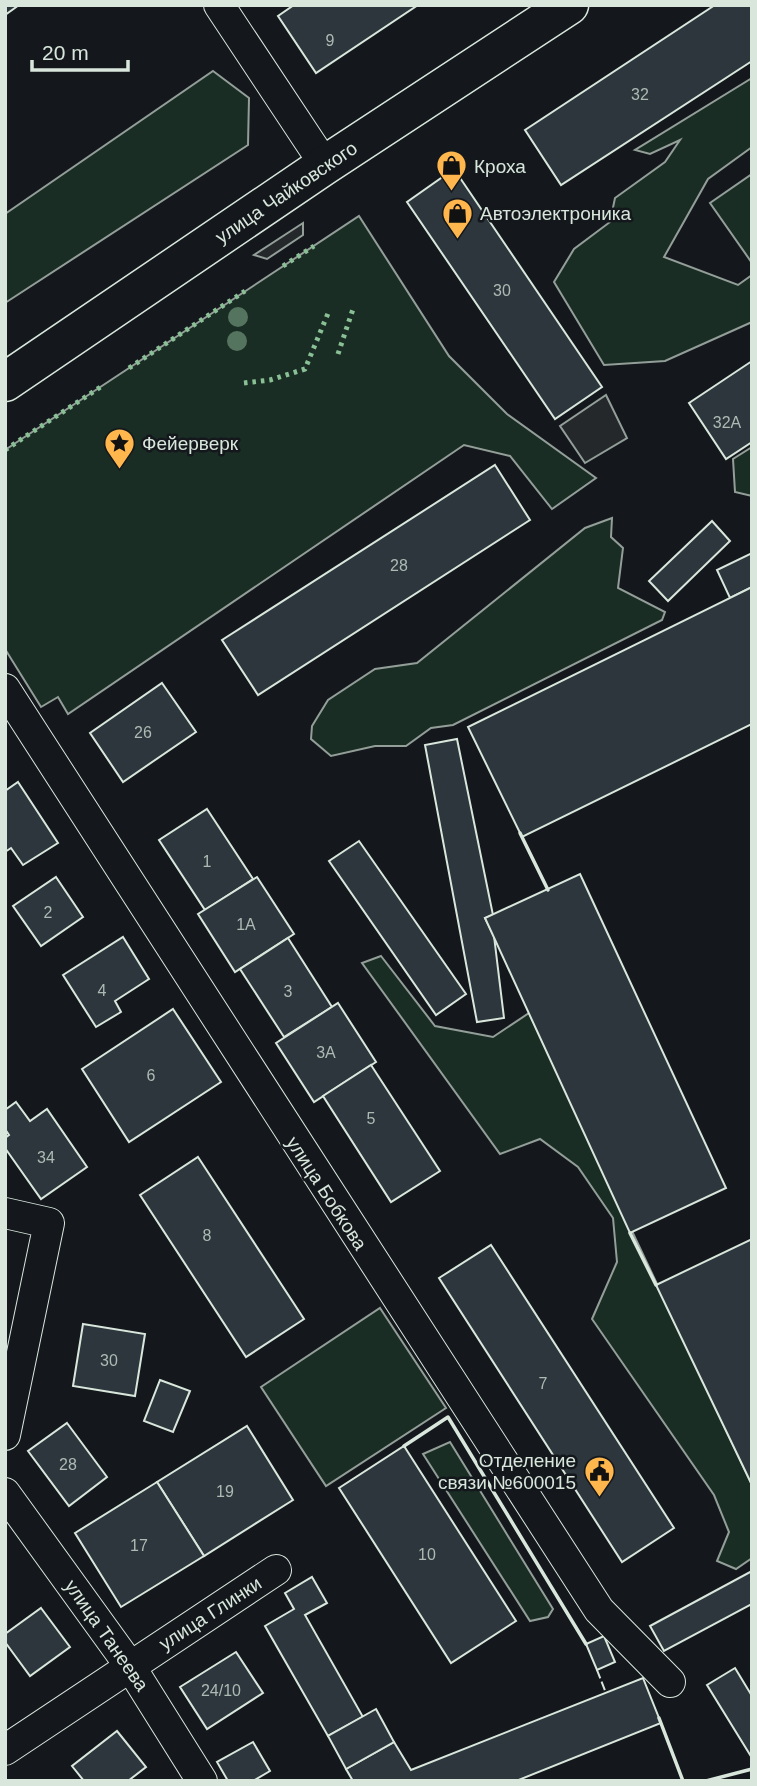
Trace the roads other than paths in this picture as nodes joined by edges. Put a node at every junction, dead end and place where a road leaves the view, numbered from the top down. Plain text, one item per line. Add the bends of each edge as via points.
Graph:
1 (219, 5) edge
2 (569, 5) edge
3 (325, 165) junction
4 (5, 382) edge
5 (5, 689) edge
6 (5, 1213) edge
7 (5, 1435) edge
8 (5, 1493) edge
9 (276, 1570) dead end
10 (130, 1666) junction
11 (670, 1682) dead end
12 (5, 1751) edge
13 (202, 1781) edge

1 - 3 street
2 - 3 main road, улица Чайковского
3 - 4 main road, улица Чайковского
5 - 11 street, улица Бобкова via 598,1610
6 - 7 street via 49,1223
8 - 10 street, улица Танеева
9 - 10 street, улица Глинки
10 - 12 street, улица Глинки
10 - 13 street, улица Танеева

